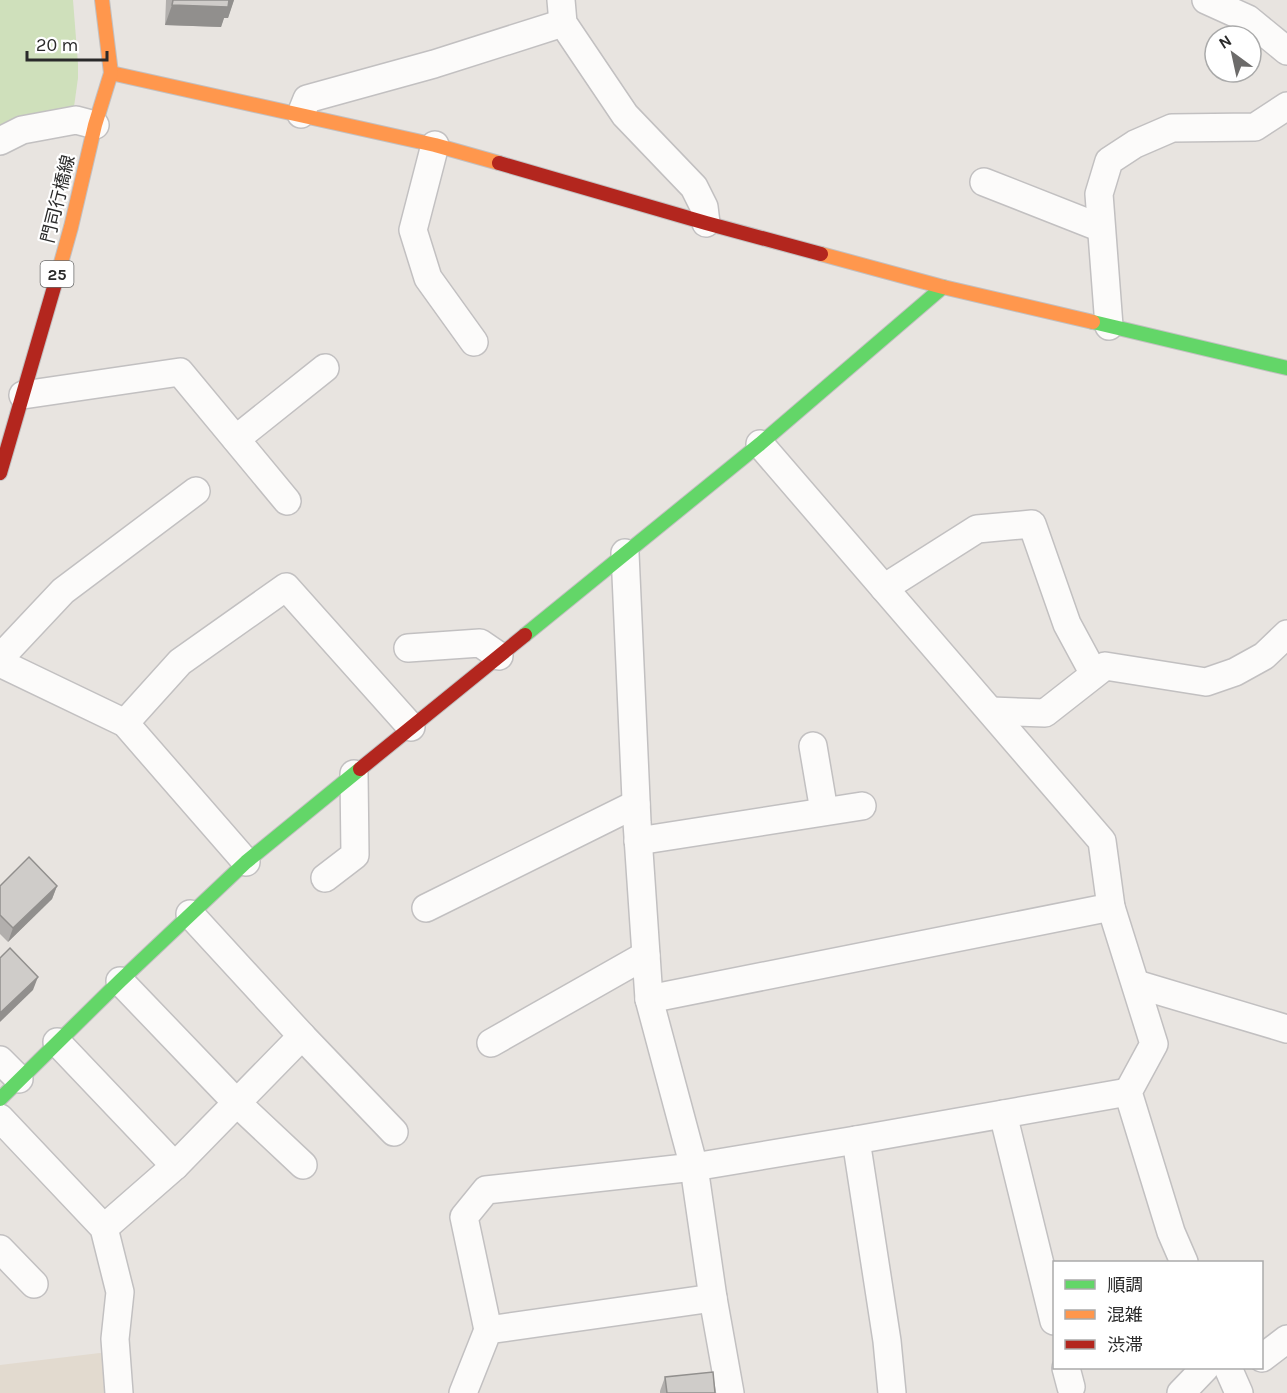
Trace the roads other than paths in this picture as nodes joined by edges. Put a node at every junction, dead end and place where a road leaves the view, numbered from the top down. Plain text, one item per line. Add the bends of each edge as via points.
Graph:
1 (102, 0) edge
2 (1206, 0) edge
3 (562, 11) edge
4 (1287, 51) edge
5 (111, 74) junction
6 (1287, 106) edge
7 (301, 114) junction
8 (95, 125) junction
9 (0, 141) edge
10 (435, 145) junction
11 (984, 182) dead end
12 (706, 223) junction
13 (1101, 228) junction
14 (943, 287) junction
15 (1109, 326) junction
16 (474, 342) dead end
17 (325, 368) dead end
18 (1287, 368) edge
19 (22, 395) junction
20 (236, 438) junction
21 (760, 444) junction
22 (0, 473) edge
23 (196, 491) dead end
24 (287, 501) dead end
25 (625, 554) junction
26 (884, 588) junction
27 (1287, 634) edge
28 (408, 648) dead end
29 (499, 656) junction
30 (0, 658) edge
31 (0, 663) edge
32 (1094, 674) junction
33 (991, 711) junction
34 (125, 723) junction
35 (411, 727) junction
36 (813, 746) dead end
37 (354, 774) junction
38 (636, 804) junction
39 (862, 806) dead end
40 (824, 812) junction
41 (638, 841) junction
42 (246, 862) junction
43 (325, 878) dead end
44 (1111, 907) junction
45 (426, 908) dead end
46 (190, 914) junction
47 (646, 955) junction
48 (120, 981) junction
49 (1136, 984) junction
50 (649, 999) junction
51 (1287, 1029) edge
52 (302, 1036) junction
53 (57, 1042) junction
54 (491, 1043) dead end
55 (0, 1060) edge
56 (19, 1079) junction
57 (1128, 1092) junction
58 (0, 1100) edge
59 (237, 1103) junction
60 (1003, 1114) junction
61 (0, 1118) edge
62 (394, 1132) dead end
63 (856, 1140) junction
64 (303, 1165) dead end
65 (175, 1166) junction
66 (694, 1167) junction
67 (104, 1228) junction
68 (0, 1249) edge
69 (1183, 1261) edge
70 (34, 1284) dead end
71 (713, 1298) junction
72 (1053, 1317) edge
73 (488, 1330) junction
74 (1287, 1338) edge
75 (1263, 1357) edge
76 (1204, 1369) edge
77 (118, 1393) edge
78 (463, 1393) edge
79 (730, 1393) edge
80 (892, 1393) edge
81 (1181, 1393) edge

1 - 5 street, 門司行橋線 / 25
2 - 4 street via 1248,19
3 - 7 street via 434,64 307,99
3 - 12 street via 625,115 693,187 704,207
5 - 7 street
5 - 8 street, 門司行橋線 / 25
6 - 13 street via 1255,127 1172,128 1108,161 1099,194
7 - 10 street
8 - 9 street via 76,120 22,130
8 - 19 street, 門司行橋線 / 25 via 71,227
10 - 12 street
10 - 16 street via 413,230 428,278
11 - 13 street
12 - 14 street
13 - 15 street
14 - 15 street
14 - 21 street
15 - 18 street
17 - 20 street
19 - 20 street via 180,372
19 - 22 street, 門司行橋線 / 25
20 - 24 street
21 - 25 street
21 - 26 street
23 - 30 street via 63,591
25 - 29 street
25 - 38 street
26 - 32 street via 977,529 1035,515 1032,524 1067,624
26 - 33 street
27 - 32 street via 1264,656 1206,682 1105,666
28 - 29 street via 480,643
29 - 35 street
31 - 34 street
32 - 33 street via 1045,713
33 - 44 street via 1102,841
34 - 35 street via 180,663 286,587
34 - 42 street
35 - 37 street
36 - 40 street
37 - 42 street
37 - 43 street via 356,855
38 - 41 street
38 - 45 street
39 - 40 street
40 - 41 street
41 - 47 street
42 - 46 street
44 - 49 street
44 - 50 street
46 - 48 street
46 - 52 street
47 - 50 street
47 - 54 street
48 - 53 street
48 - 59 street
49 - 51 street
49 - 57 street via 1154,1044
50 - 66 street
52 - 59 street
52 - 62 street
53 - 56 street
53 - 65 street
55 - 56 street
56 - 58 street
57 - 60 street
57 - 69 street
59 - 64 street
59 - 65 street
60 - 63 street
60 - 72 street
61 - 67 street
63 - 66 street
63 - 80 street
65 - 67 street
66 - 71 street
66 - 73 street via 486,1190 464,1217
67 - 77 street via 120,1292 115,1339
68 - 70 street
71 - 73 street
71 - 79 street
73 - 78 street
74 - 75 street
76 - 81 street

